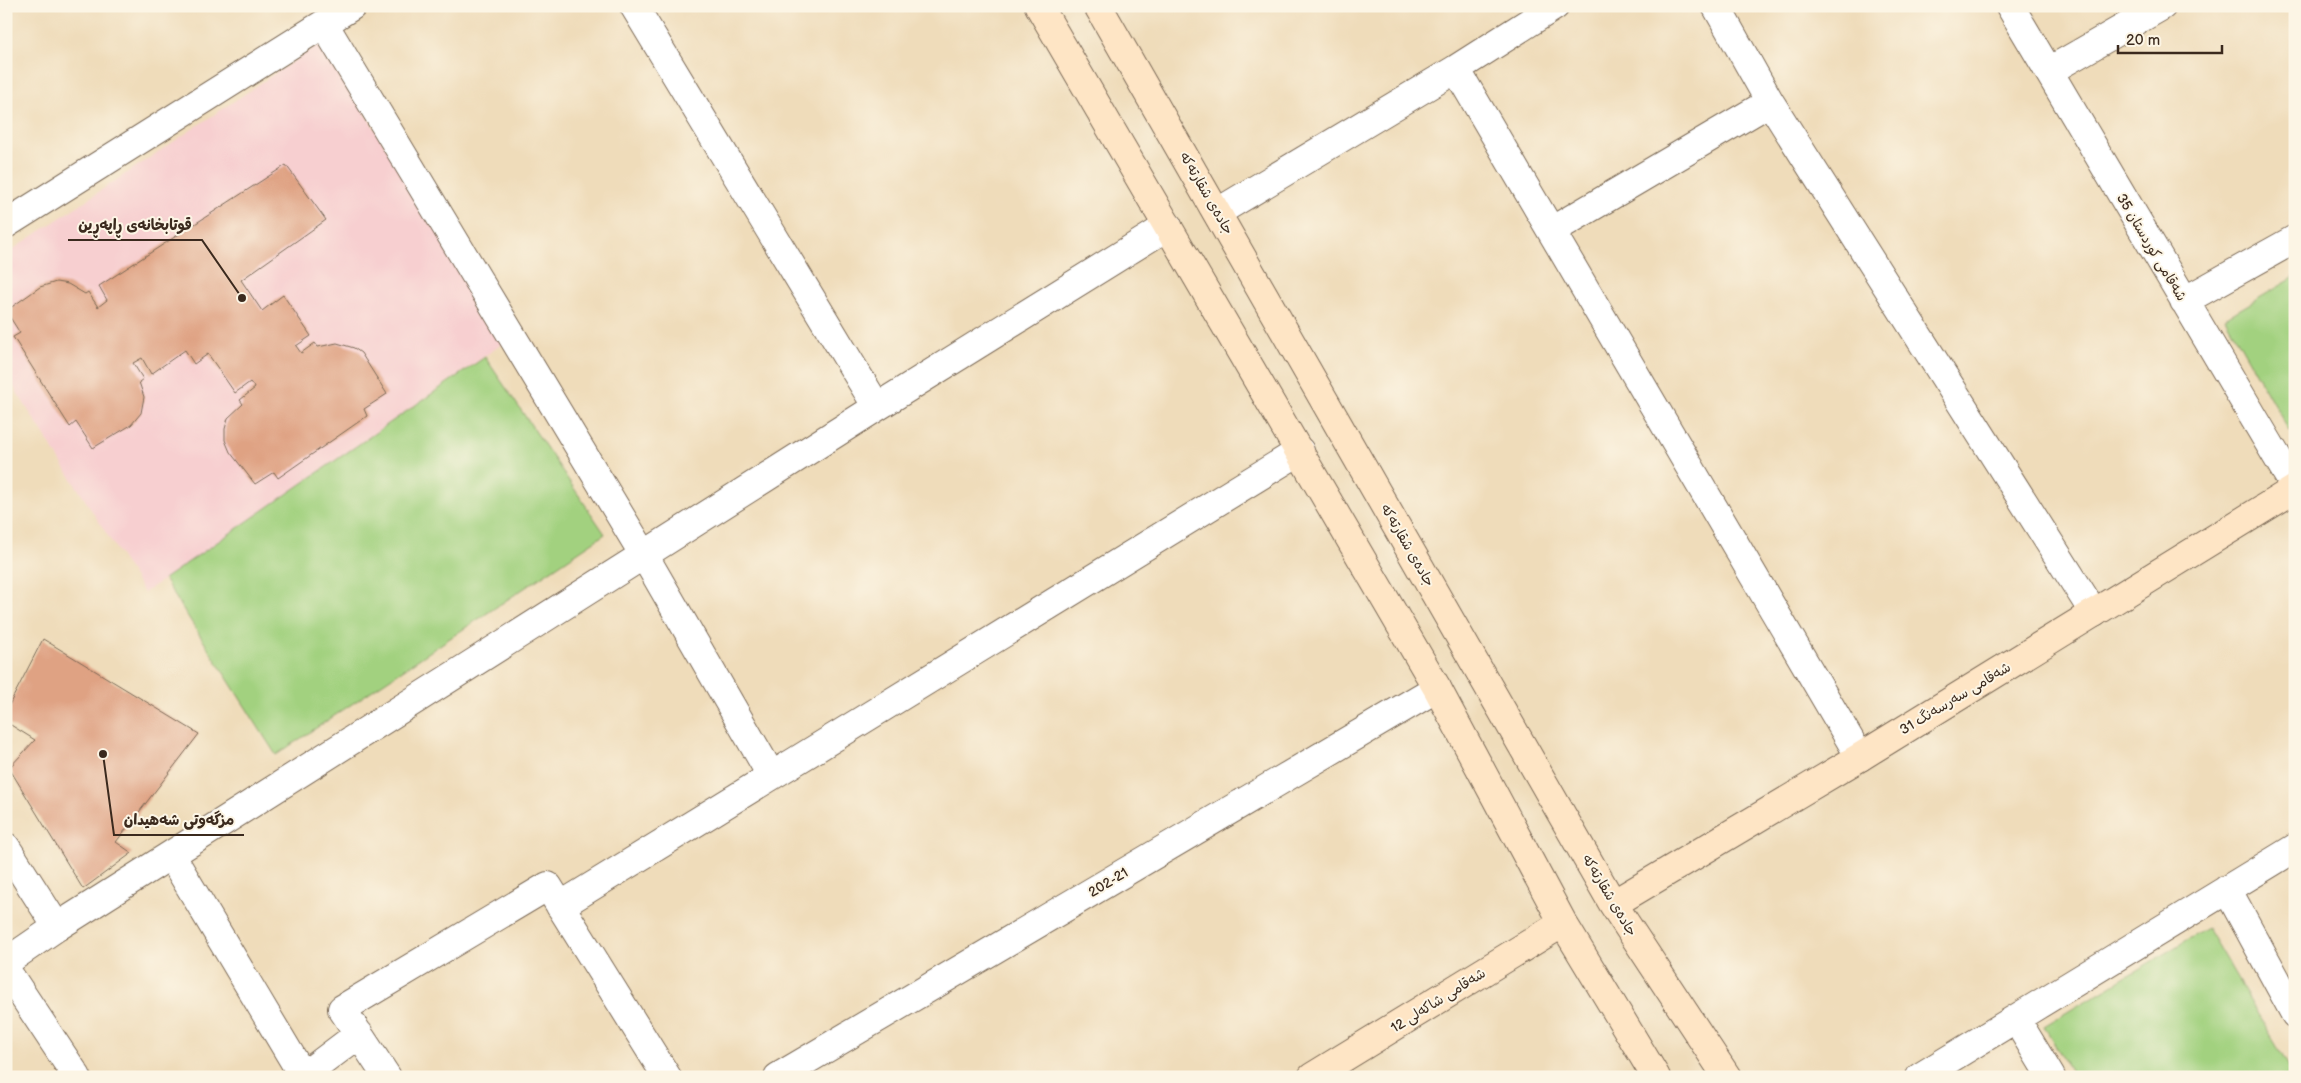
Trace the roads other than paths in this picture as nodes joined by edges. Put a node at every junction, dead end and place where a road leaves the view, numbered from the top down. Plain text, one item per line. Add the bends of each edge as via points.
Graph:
1 (634, 6) edge
2 (1039, 6) edge
3 (1098, 6) edge
4 (1555, 6) edge
5 (1716, 6) edge
6 (2010, 6) edge
7 (2162, 6) edge
8 (335, 13) edge
9 (1456, 69) junction
10 (2048, 71) junction
11 (1770, 102) junction
12 (1218, 212) junction
13 (6, 224) edge
14 (1168, 226) junction
15 (1551, 231) junction
16 (2295, 239) edge
17 (2184, 301) junction
18 (877, 407) junction
19 (1300, 451) junction
20 (2295, 488) edge
21 (644, 555) junction
22 (2094, 613) junction
23 (1437, 688) junction
24 (1860, 757) junction
25 (771, 776) junction
26 (6, 847) edge
27 (2295, 848) edge
28 (171, 855) junction
29 (2227, 889) junction
30 (1613, 904) junction
31 (560, 906) junction
32 (1563, 923) junction
33 (57, 927) junction
34 (6, 962) edge
35 (6, 970) edge
36 (2295, 1014) edge
37 (2016, 1019) junction
38 (359, 1034) junction
39 (302, 1076) edge
40 (77, 1077) edge
41 (387, 1077) edge
42 (667, 1077) edge
43 (778, 1077) edge
44 (1312, 1077) edge
45 (1656, 1077) edge
46 (1728, 1077) edge
47 (1920, 1077) edge
48 (2051, 1077) edge

1 - 18 street
2 - 14 main road
3 - 12 main road, جادەی شقارتەکە
4 - 9 street
5 - 11 street
6 - 10 street, شەقامی کوردستان 35
7 - 10 street
8 - 13 street
8 - 21 street
9 - 12 street
9 - 15 street
10 - 17 street, شەقامی کوردستان 35
11 - 15 street
11 - 22 street
12 - 30 main road, جادەی شقارتەکە
14 - 18 street
14 - 19 main road
15 - 24 street
16 - 17 street
17 - 20 street, شەقامی کوردستان 35
18 - 21 street
19 - 23 main road
19 - 25 street
20 - 22 main road, شەقامی سەرسەنگ 31
21 - 25 street
21 - 28 street
22 - 24 main road, شەقامی سەرسەنگ 31
23 - 32 main road
23 - 43 street, 202-21
24 - 30 main road, شەقامی سەرسەنگ 31
25 - 31 street
26 - 33 street
27 - 29 street
28 - 33 street
28 - 39 street
29 - 36 street
29 - 37 street
30 - 46 main road, جادەی شقارتەکە
31 - 38 street via 548,886 342,1009
31 - 42 street
32 - 44 main road, شەقامی شاکەلی 12
32 - 45 main road
33 - 34 street
35 - 40 street
37 - 47 street
37 - 48 street
38 - 39 street
38 - 41 street

